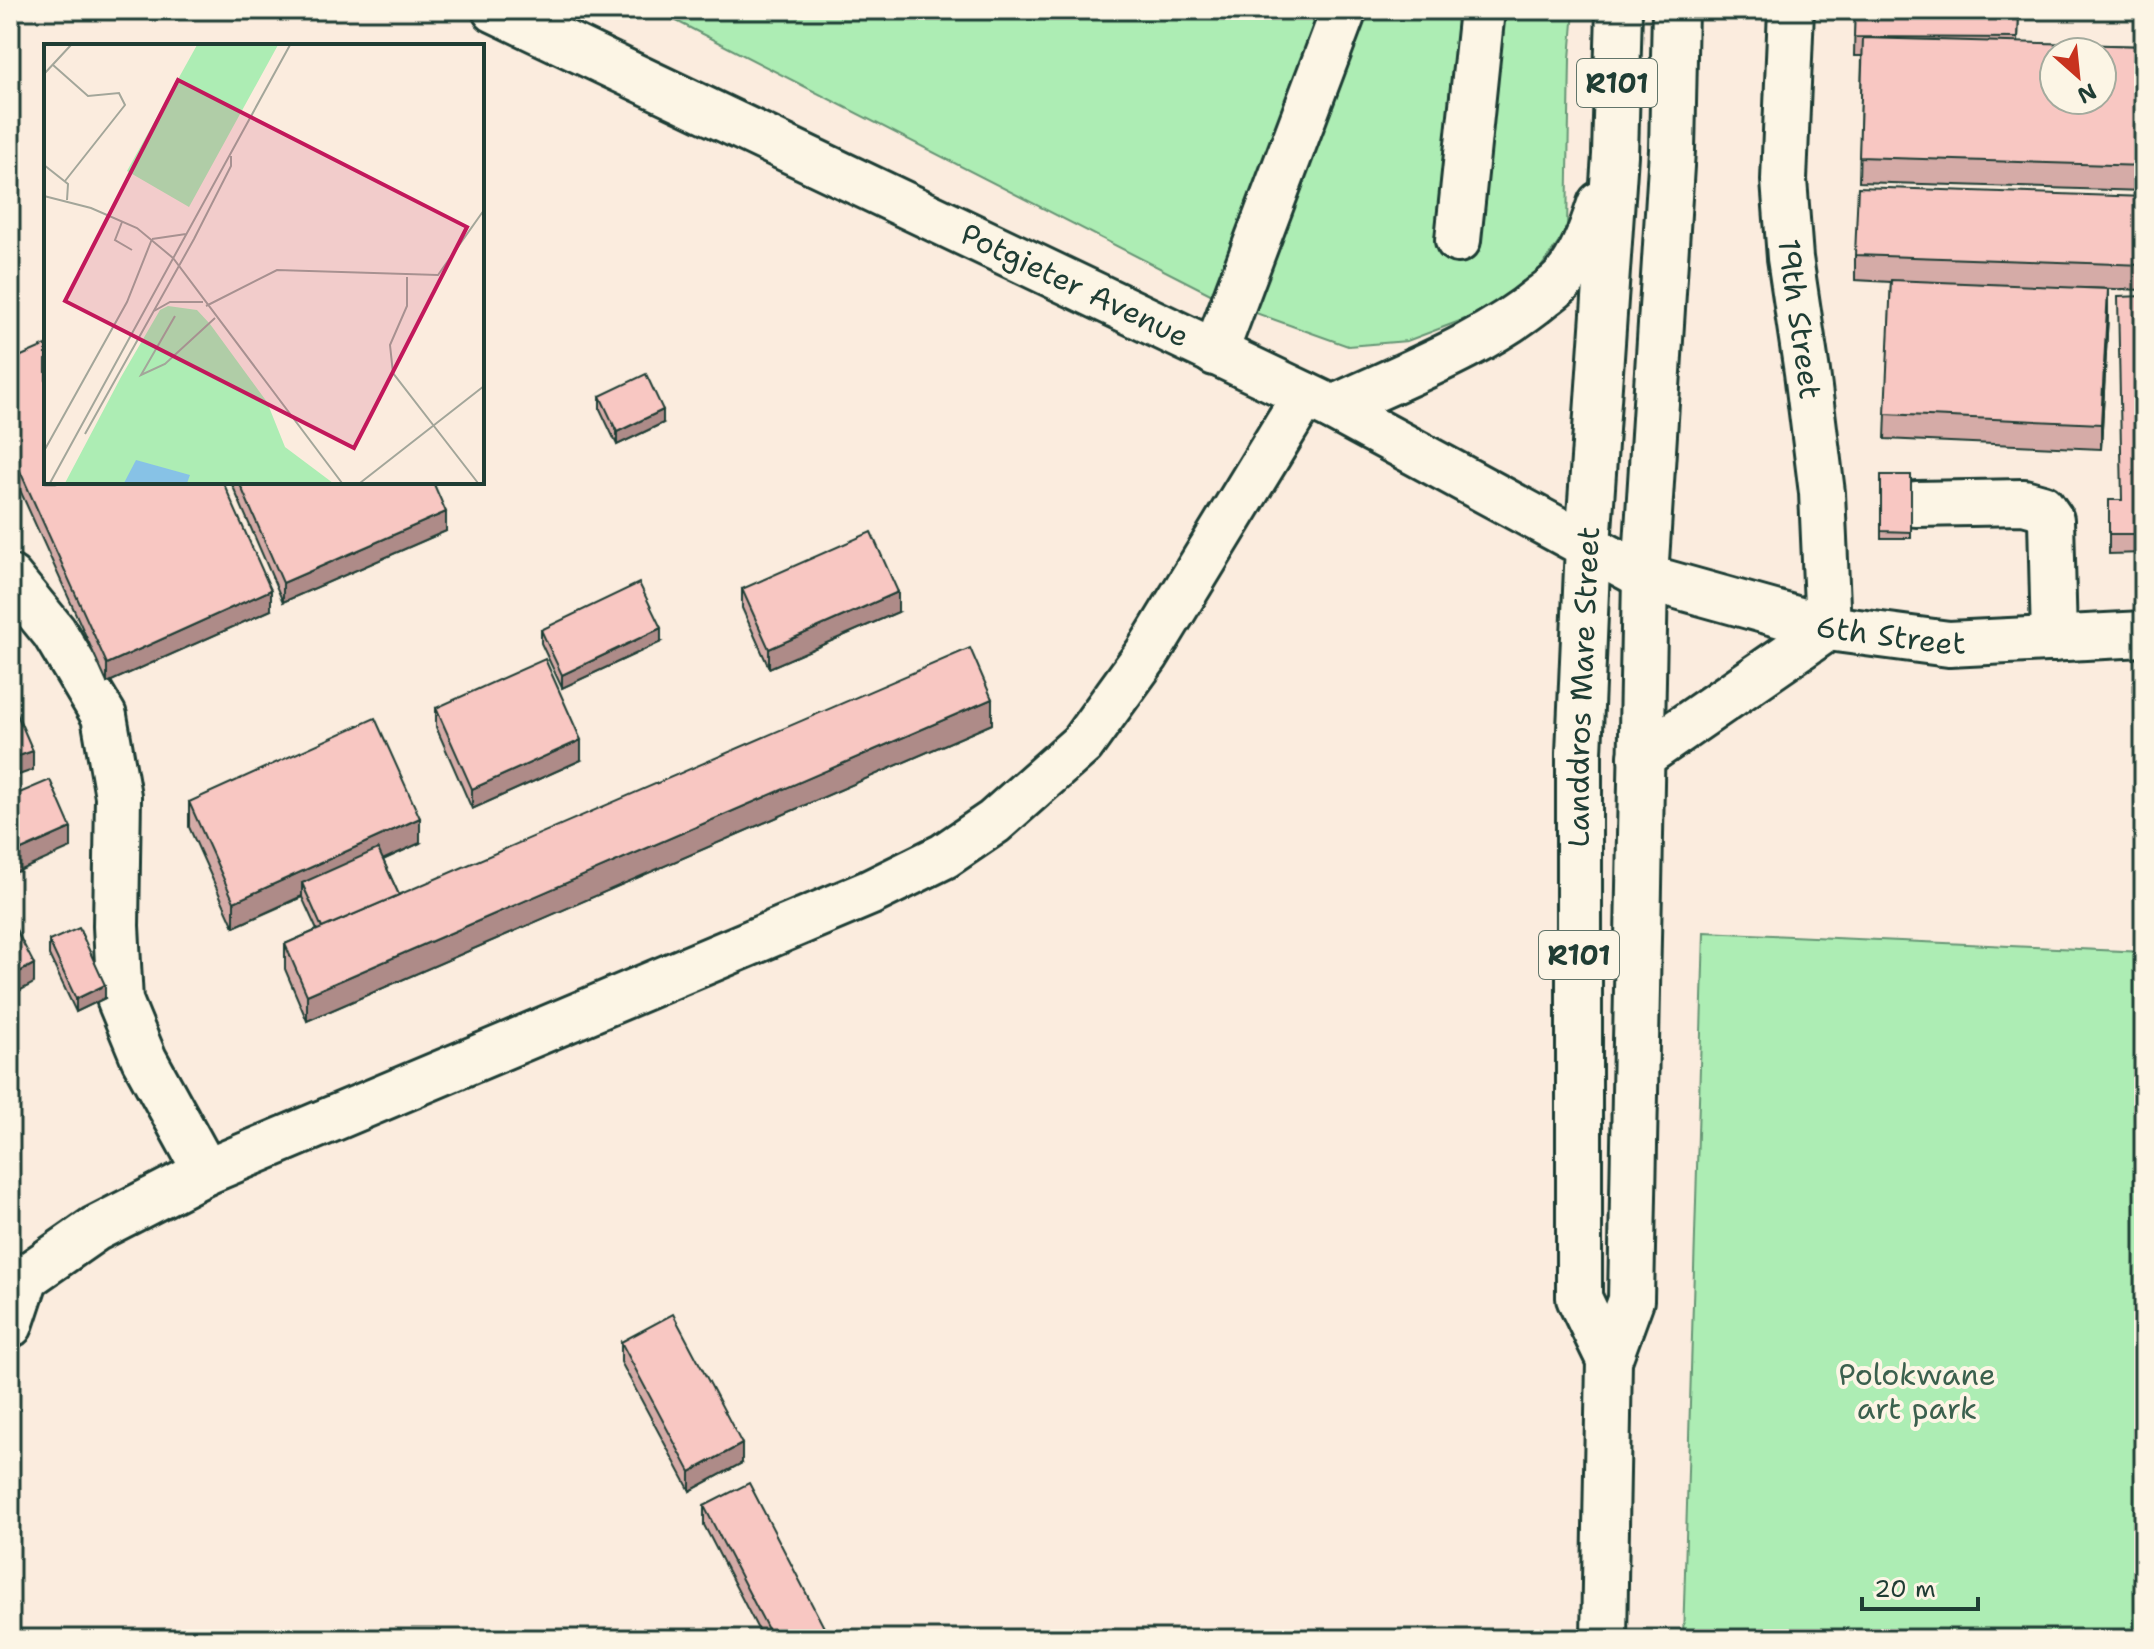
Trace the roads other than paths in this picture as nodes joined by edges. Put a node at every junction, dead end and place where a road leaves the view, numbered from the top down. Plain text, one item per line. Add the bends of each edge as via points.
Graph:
1 (495, 10) edge
2 (1344, 10) edge
3 (1482, 10) edge
4 (1619, 10) edge
5 (1675, 10) edge
6 (1791, 10) edge
7 (1615, 155) junction
8 (1458, 240) dead end
9 (1215, 353) junction
10 (1319, 402) junction
11 (1916, 504) dead end
12 (1588, 545) junction
13 (1645, 577) junction
14 (10, 578) edge
15 (1828, 628) junction
16 (2144, 634) edge
17 (2054, 639) junction
18 (1641, 757) junction
19 (206, 1172) junction
20 (10, 1325) edge
21 (1609, 1360) junction
22 (1604, 1639) edge

1 - 9 main road, Potgieter Avenue
2 - 9 main road
3 - 8 main road
4 - 7 main road, Landdros Mare Street / R101
5 - 13 main road, Landdros Mare Street / R101 via 1672,150
6 - 15 main road, 19th Street via 1784,180 1822,493
7 - 10 main road via 1595,220 1564,279 1479,339
7 - 12 main road, Landdros Mare Street / R101
9 - 10 main road, Potgieter Avenue
10 - 12 main road, Potgieter Avenue
10 - 19 main road via 1082,744 994,822 944,856 869,893
11 - 17 main road via 2024,502 2042,507 2051,520
12 - 13 main road, Potgieter Avenue
12 - 21 main road, Landdros Mare Street / R101 via 1579,753 1579,1298
13 - 15 main road, 6th Street
13 - 18 main road, Landdros Mare Street / R101
14 - 19 main road via 54,632 104,716 118,796 120,1001 144,1059
15 - 17 main road, 6th Street via 1949,644
15 - 18 main road
16 - 17 main road, 6th Street
18 - 21 main road, Landdros Mare Street / R101 via 1631,1300
19 - 20 main road via 95,1229 26,1277
21 - 22 main road, Landdros Mare Street / R101

